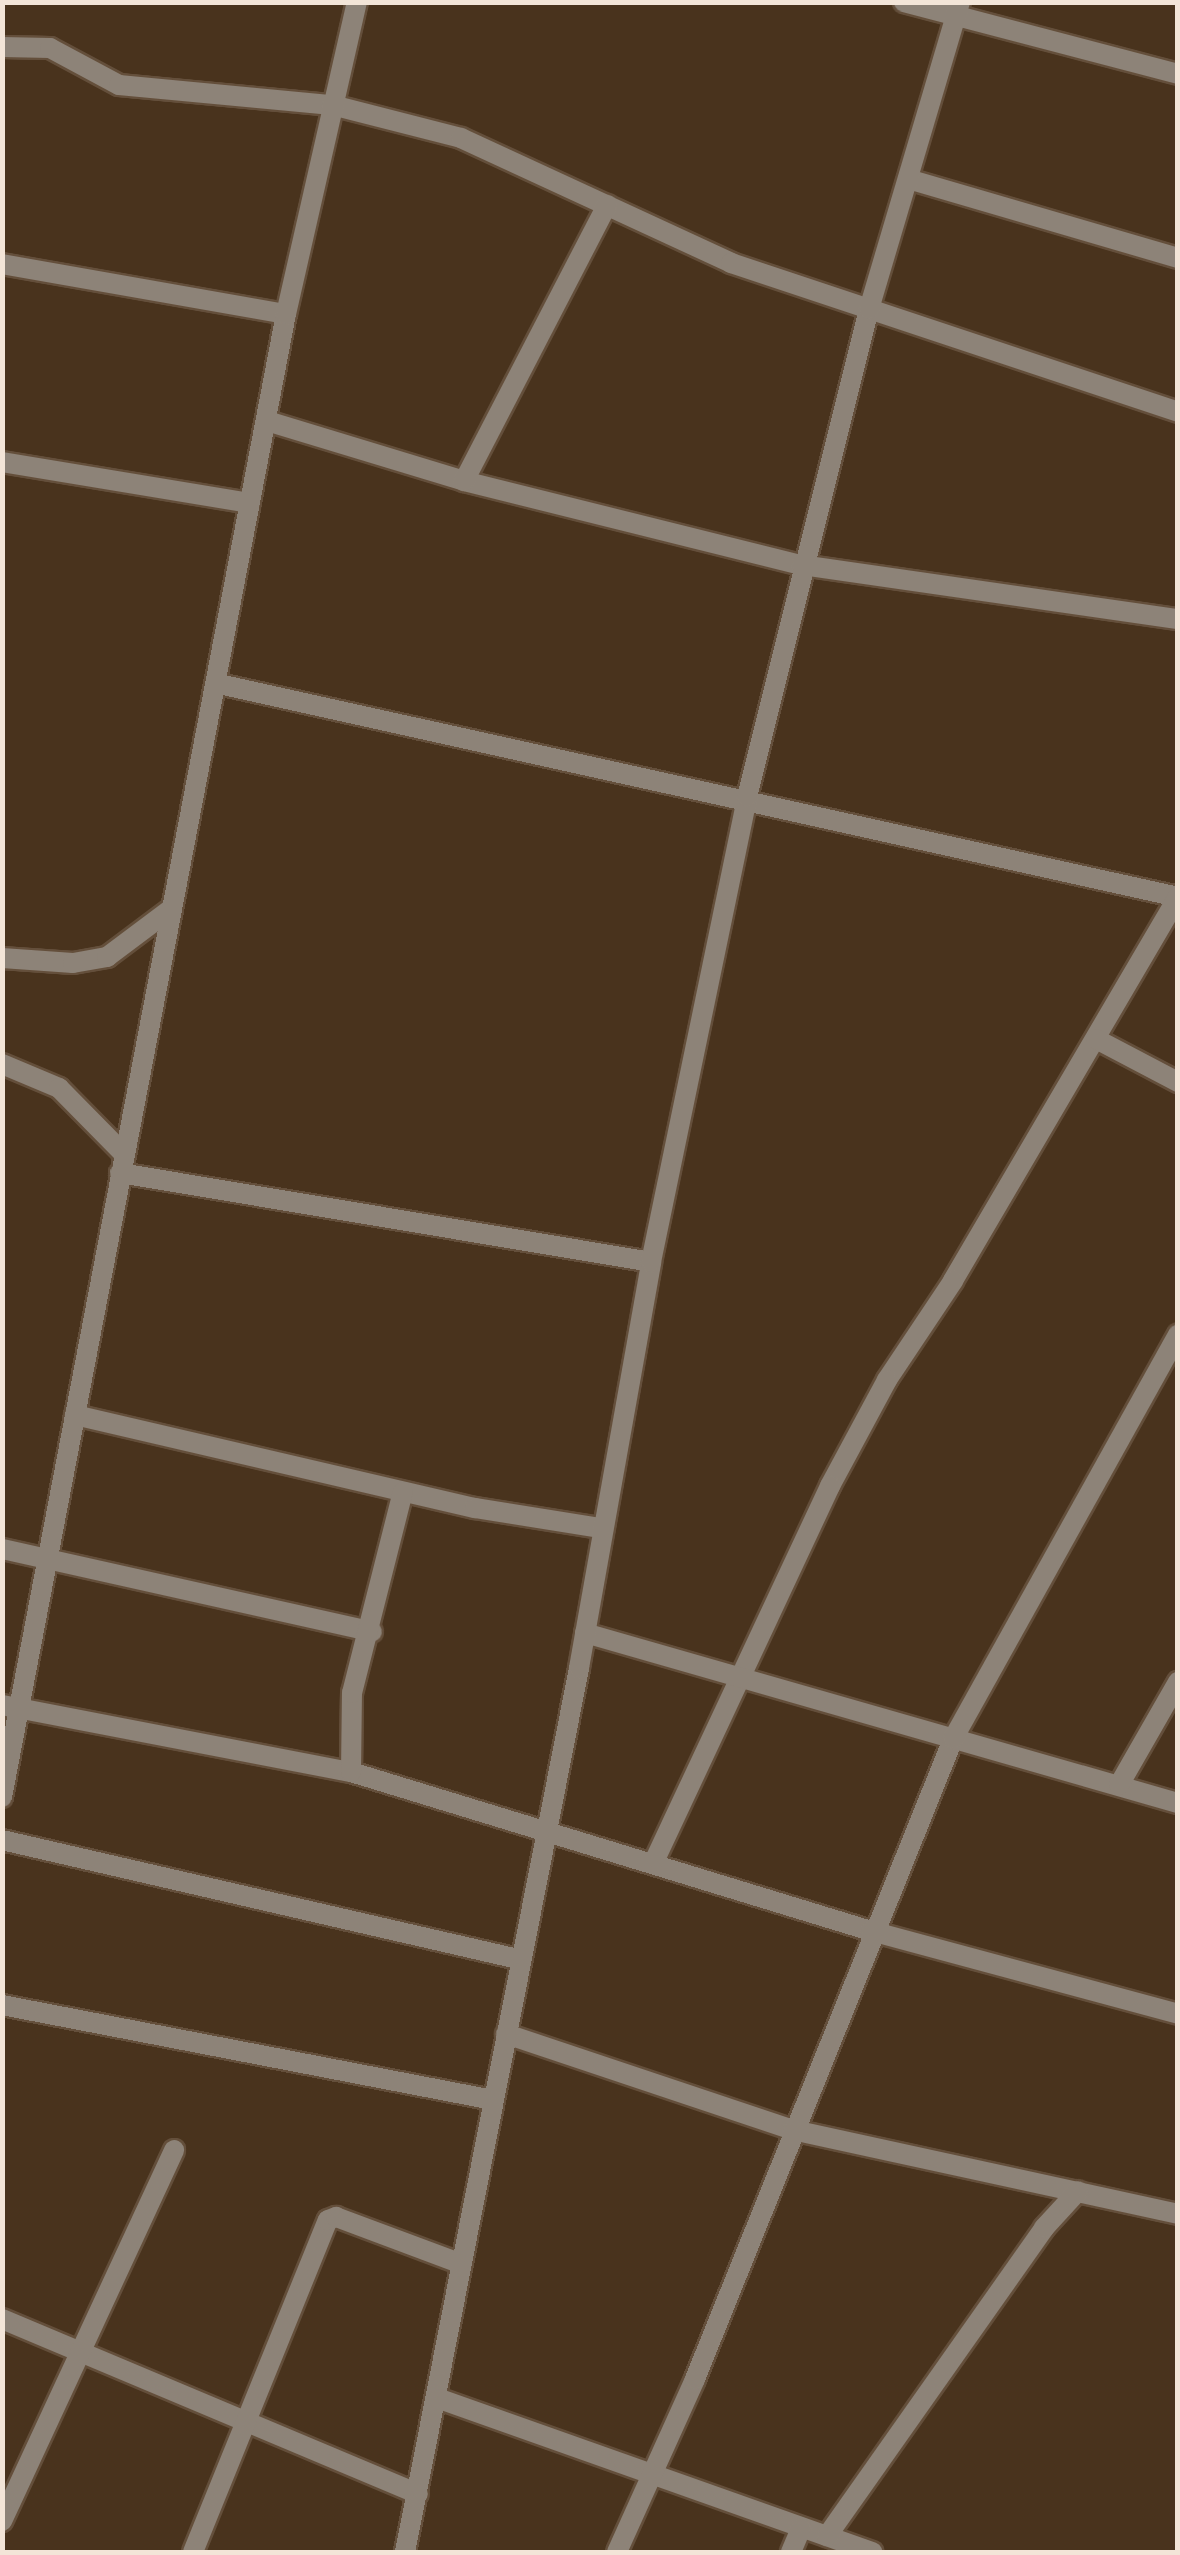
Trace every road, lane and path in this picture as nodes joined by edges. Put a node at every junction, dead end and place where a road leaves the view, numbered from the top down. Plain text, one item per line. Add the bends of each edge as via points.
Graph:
1 (357, 2) edge
2 (904, 2) edge
3 (958, 9) edge
4 (2, 47) edge
5 (1178, 74) edge
6 (332, 105) junction
7 (908, 179) junction
8 (607, 205) junction
9 (1178, 258) edge
10 (2, 264) edge
11 (869, 309) junction
12 (286, 314) junction
13 (1178, 412) edge
14 (267, 421) junction
15 (2, 462) edge
16 (464, 482) junction
17 (250, 502) junction
18 (802, 565) junction
19 (1178, 619) edge
20 (219, 684) junction
21 (747, 797) junction
22 (171, 910) junction
23 (2, 958) edge
24 (1096, 1039) junction
25 (2, 1064) edge
26 (1178, 1082) edge
27 (122, 1164) junction
28 (651, 1262) junction
29 (1178, 1334) edge
30 (1171, 1358) edge
31 (75, 1414) junction
32 (403, 1492) junction
33 (600, 1528) junction
34 (2, 1549) edge
35 (48, 1557) junction
36 (372, 1632) junction
37 (585, 1633) junction
38 (744, 1674) junction
39 (1178, 1682) edge
40 (12, 1707) edge
41 (953, 1739) junction
42 (352, 1772) junction
43 (1120, 1785) junction
44 (2, 1798) edge
45 (1178, 1803) edge
46 (546, 1827) junction
47 (2, 1840) edge
48 (655, 1860) junction
49 (870, 1931) junction
50 (518, 1960) junction
51 (2, 2005) edge
52 (1178, 2014) edge
53 (506, 2034) junction
54 (493, 2100) junction
55 (793, 2130) junction
56 (174, 2150) dead end
57 (1078, 2192) junction
58 (1178, 2214) edge
59 (462, 2264) junction
60 (2, 2319) edge
61 (76, 2354) junction
62 (437, 2398) junction
63 (248, 2427) junction
64 (654, 2473) junction
65 (418, 2494) junction
66 (2, 2521) edge
67 (802, 2528) junction
68 (827, 2536) junction
69 (193, 2552) edge
70 (405, 2552) edge
71 (618, 2552) edge
72 (791, 2552) edge
73 (873, 2552) edge

1 - 6 street
2 - 3 street
3 - 5 street
3 - 7 street
4 - 6 street via 50,48 119,85
6 - 8 street via 476,144
6 - 12 street
7 - 9 street
7 - 11 street
8 - 11 street via 732,263
8 - 16 street
10 - 12 street
11 - 13 street
11 - 18 street
12 - 14 street
14 - 16 street
14 - 17 street
15 - 17 street
16 - 18 street
17 - 20 street
18 - 19 street
18 - 21 street
20 - 21 street
20 - 22 street
21 - 24 street via 1178,896
21 - 28 street
22 - 23 street via 107,957 72,963
22 - 27 street
24 - 26 street
24 - 38 street via 954,1281 887,1380
25 - 27 street via 59,1088
27 - 28 street
27 - 31 street
28 - 33 street
29 - 30 street
30 - 41 street
31 - 32 street
31 - 35 street
32 - 33 street
32 - 36 street
33 - 37 street
34 - 35 street
35 - 36 street
35 - 40 street
36 - 42 street via 352,1693
37 - 38 street
37 - 46 street
38 - 41 street
38 - 48 street
39 - 43 street
40 - 42 street
40 - 44 street
41 - 43 street
41 - 49 street
42 - 46 street
43 - 45 street
46 - 48 street
46 - 50 street
47 - 50 street
48 - 49 street
49 - 52 street
49 - 55 street
50 - 53 street
51 - 54 street
53 - 54 street
53 - 55 street
54 - 59 street
55 - 57 street
55 - 64 street
56 - 61 street
57 - 58 street
57 - 68 street via 1044,2228
59 - 62 street
59 - 63 street via 336,2217 328,2220
60 - 61 street
61 - 63 street
61 - 66 street
62 - 64 street
62 - 65 street
63 - 65 street
63 - 69 street
64 - 67 street
64 - 71 street
65 - 70 street
67 - 68 street
67 - 72 street
68 - 73 street

